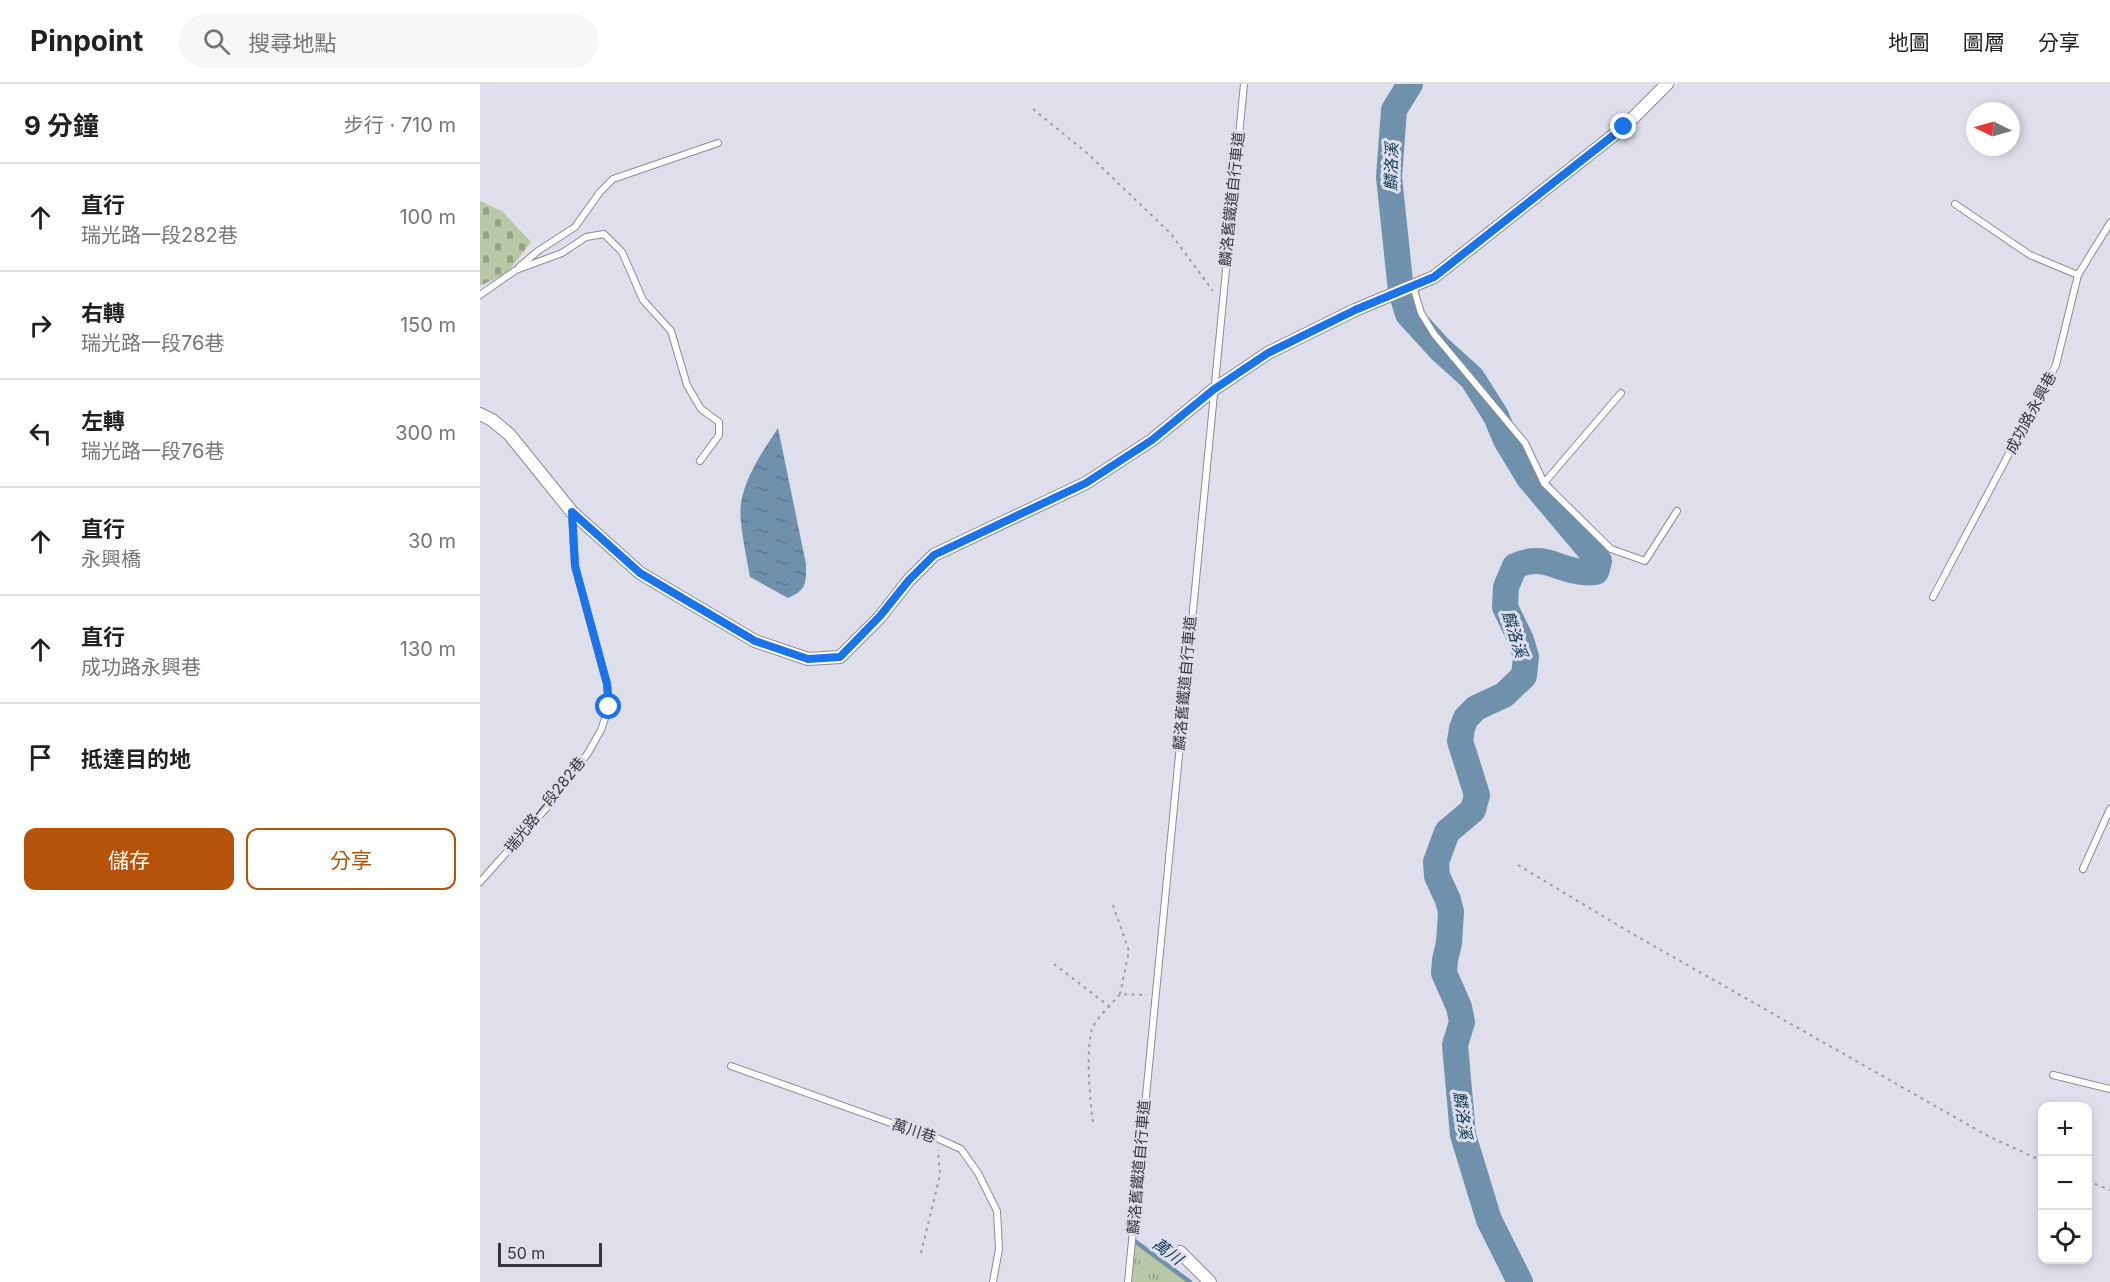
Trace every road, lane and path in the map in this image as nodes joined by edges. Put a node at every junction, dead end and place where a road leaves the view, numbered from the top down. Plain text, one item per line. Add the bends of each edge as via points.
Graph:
1 (1244, 84) edge
2 (1667, 84) edge
3 (1033, 109) dead end
4 (718, 143) dead end
5 (1955, 204) dead end
6 (2110, 223) edge
7 (516, 270) junction
8 (2078, 274) junction
9 (1413, 286) junction
10 (480, 295) edge
11 (1222, 302) junction
12 (1213, 390) junction
13 (1621, 393) dead end
14 (480, 414) edge
15 (699, 461) dead end
16 (1544, 483) junction
17 (1677, 511) dead end
18 (572, 512) junction
19 (1933, 597) dead end
20 (2110, 809) edge
21 (1518, 866) dead end
22 (2083, 869) dead end
23 (480, 882) edge
24 (1113, 905) dead end
25 (1054, 964) dead end
26 (1120, 994) junction
27 (1156, 995) junction
28 (1110, 1007) junction
29 (731, 1066) dead end
30 (2053, 1075) dead end
31 (2110, 1089) edge
32 (1093, 1122) dead end
33 (937, 1137) junction
34 (2038, 1159) edge
35 (2092, 1183) edge
36 (2110, 1190) edge
37 (1180, 1252) dead end
38 (921, 1253) dead end
39 (993, 1282) edge
40 (1128, 1282) edge
41 (1210, 1282) edge

1 - 11 lane, 麟洛舊鐵道自行車道
2 - 9 street via 1615,134 1434,277
3 - 11 path via 1088,153 1171,234
4 - 7 lane via 613,179 575,227
5 - 8 lane via 2030,255
6 - 8 lane, 成功路永興巷
7 - 10 lane
7 - 15 lane via 562,254 586,237 604,234 622,252 642,300 672,331 687,385 701,409 719,422 719,435
8 - 19 lane, 成功路永興巷 via 2056,365
9 - 12 street via 1268,353
9 - 16 lane via 1421,313 1434,334 1525,443
11 - 12 lane, 麟洛舊鐵道自行車道
12 - 18 street via 1152,440 1086,483 934,555 840,657 808,659 755,641 640,573
12 - 27 lane, 麟洛舊鐵道自行車道
13 - 16 lane
14 - 18 street via 509,434
16 - 17 lane via 1611,549 1645,561
18 - 23 lane, 瑞光路一段282巷 via 575,566 607,684 609,707 588,753 549,805
20 - 22 lane
21 - 34 path via 1988,1136
24 - 26 path via 1129,951
25 - 28 path
26 - 27 path
26 - 28 path
27 - 40 lane, 麟洛舊鐵道自行車道
28 - 32 path via 1092,1028 1089,1061
29 - 33 lane, 萬川巷
30 - 31 lane
33 - 38 path via 940,1174
33 - 39 lane, 萬川巷 via 961,1149 997,1211 999,1249
35 - 36 path
37 - 41 street

